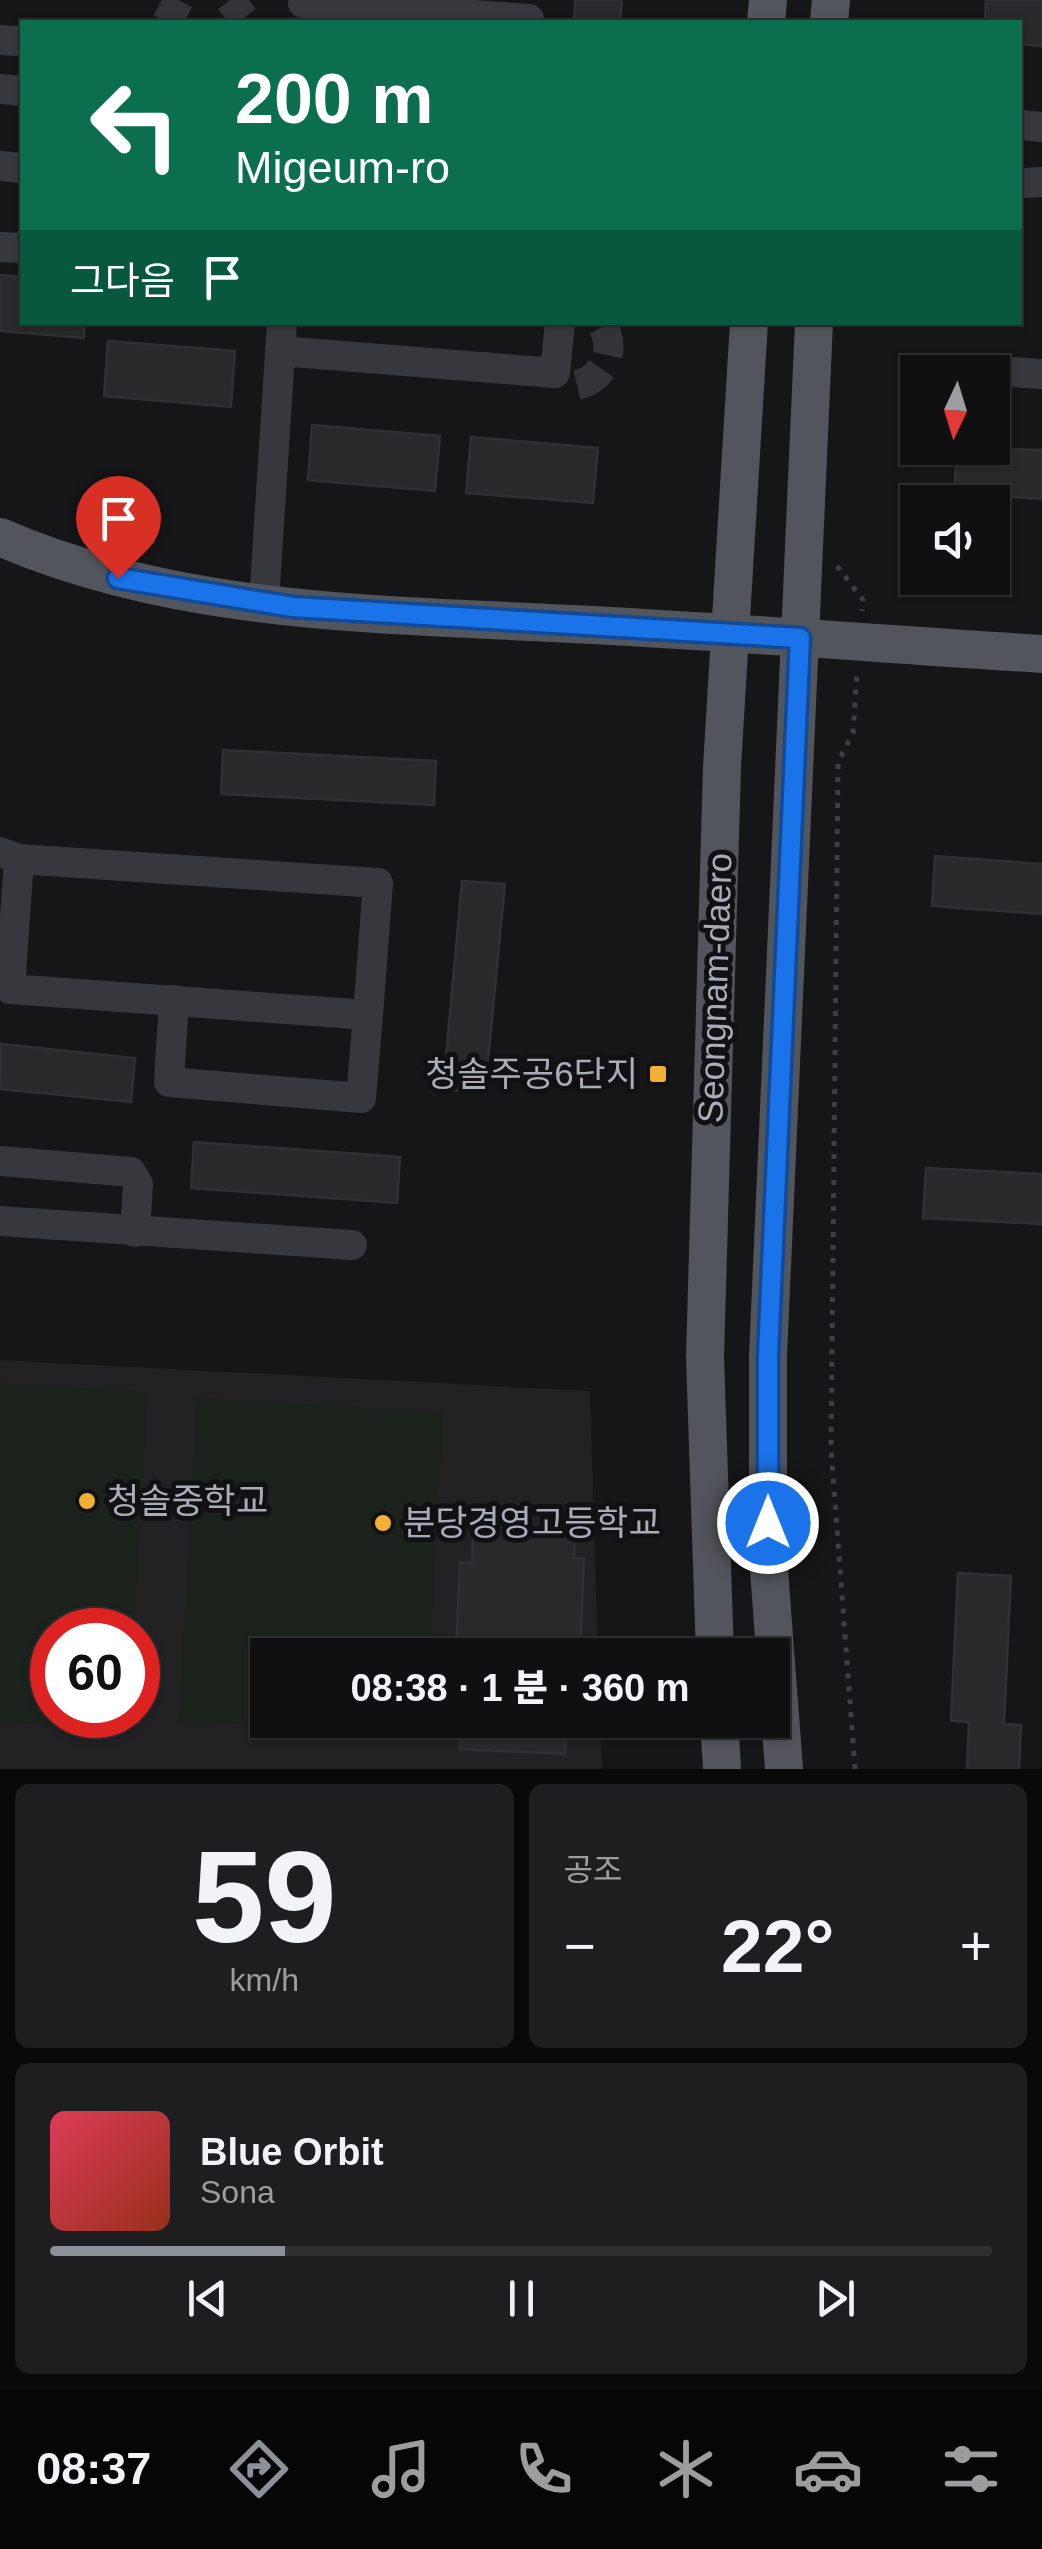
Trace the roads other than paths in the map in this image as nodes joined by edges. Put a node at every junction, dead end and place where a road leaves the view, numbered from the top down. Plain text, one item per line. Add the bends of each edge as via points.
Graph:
1 (303, 8) edge
2 (530, 14) edge
3 (357, 15) edge
4 (560, 325) edge
5 (749, 325) edge
6 (814, 325) edge
7 (281, 337) edge
8 (1010, 372) edge
9 (1042, 374) edge
10 (0, 537) edge
11 (264, 602) junction
12 (731, 632) junction
13 (800, 638) junction
14 (1042, 654) edge
15 (9, 856) edge
16 (174, 1000) junction
17 (368, 1015) junction
18 (0, 1161) edge
19 (0, 1221) edge
20 (135, 1232) junction
21 (352, 1245) dead end
22 (714, 1638) edge
23 (719, 1738) edge
24 (722, 1769) edge
25 (784, 1769) edge

1 - 3 lane
2 - 3 lane
4 - 7 lane via 566,379
5 - 12 main road, Seongnam-daero
6 - 13 main road, Seongnam-daero
7 - 11 lane
8 - 9 lane
10 - 11 main road via 79,568 156,587
11 - 12 main road
12 - 13 main road
12 - 22 main road, Seongnam-daero via 705,1356
13 - 14 main road
13 - 25 main road, Seongnam-daero via 768,1356 768,1557
15 - 16 lane via 10,989
15 - 17 lane via 378,883
16 - 17 lane
16 - 17 lane via 169,1082 361,1098
18 - 20 lane via 131,1172 138,1184
19 - 20 lane
20 - 21 lane
23 - 24 main road

